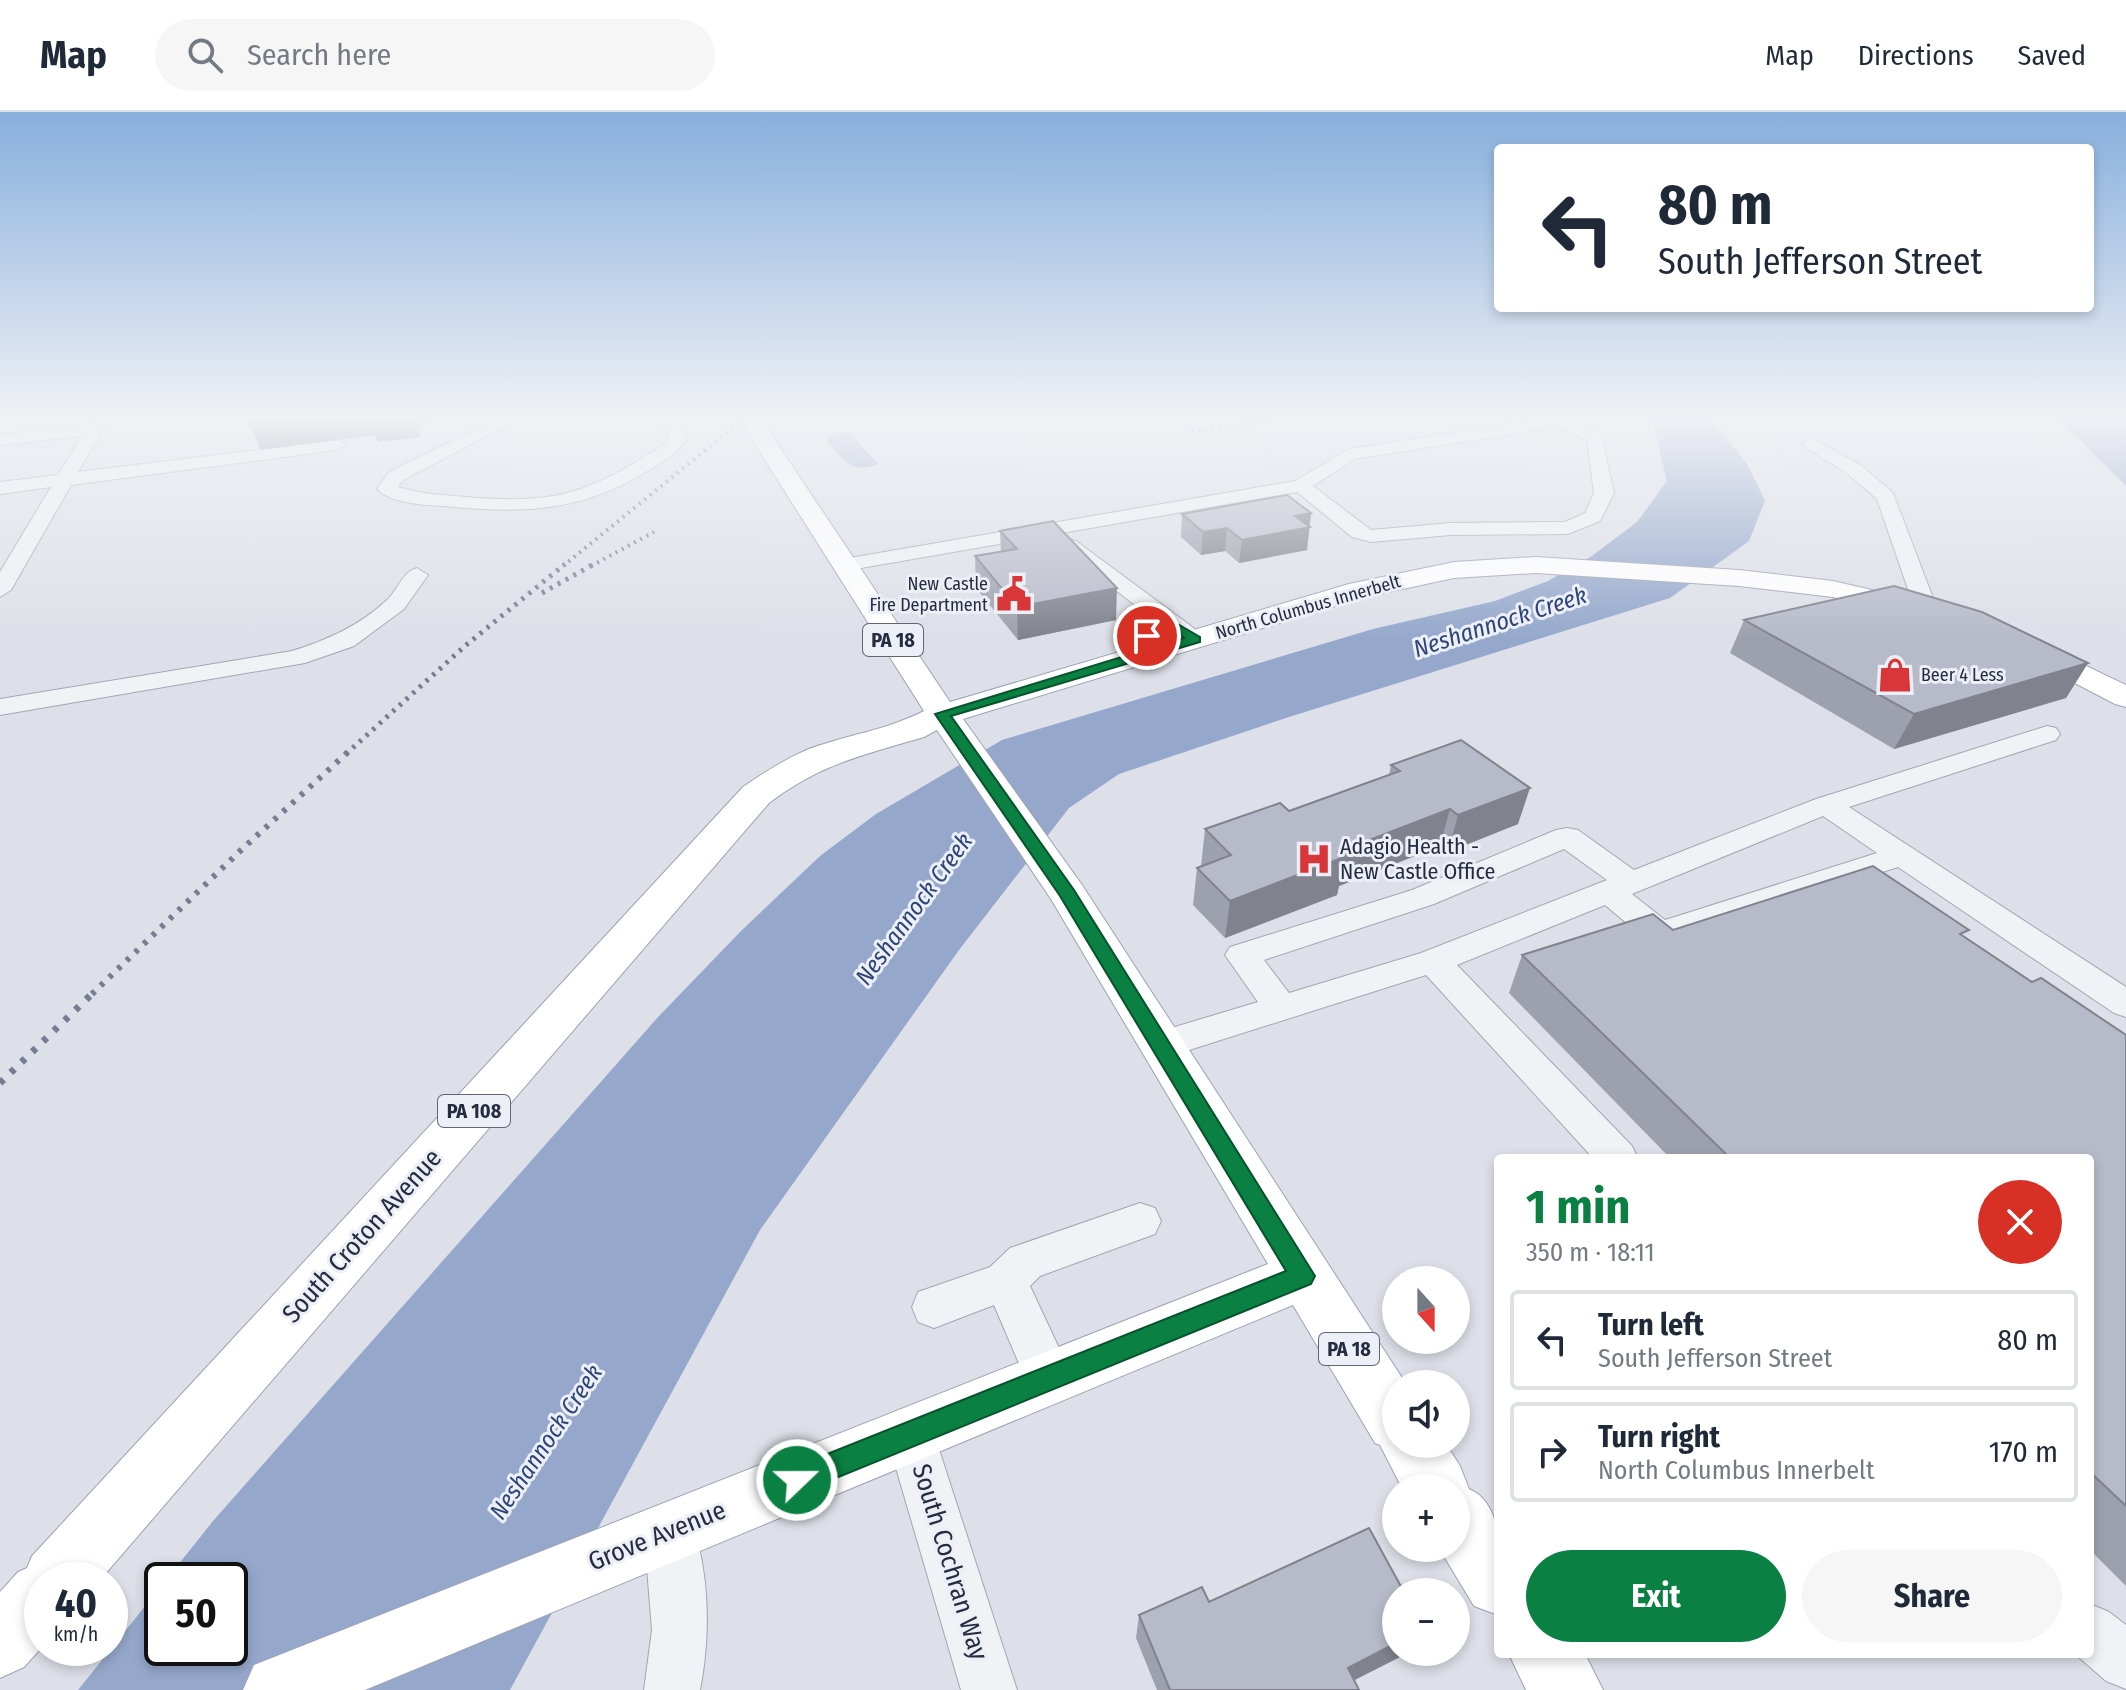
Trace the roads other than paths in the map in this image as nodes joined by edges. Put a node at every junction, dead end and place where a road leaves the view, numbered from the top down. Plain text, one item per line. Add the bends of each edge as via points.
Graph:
1 (57, 492) edge
2 (394, 492) edge
3 (598, 492) edge
4 (797, 492) edge
5 (1268, 492) edge
6 (1308, 492) edge
7 (1604, 492) edge
8 (1880, 492) edge
9 (1053, 529) junction
10 (844, 565) junction
11 (417, 575) dead end
12 (0, 590) edge
13 (1937, 607) joint
14 (1186, 633) junction
15 (2126, 678) edge
16 (2126, 697) edge
17 (0, 707) edge
18 (956, 732) junction
19 (2047, 734) dead end
20 (1826, 805) junction
21 (1902, 855) junction
22 (1619, 887) junction
23 (1433, 961) junction
24 (2126, 1004) edge
25 (1281, 1008) junction
26 (1161, 1045) junction
27 (1614, 1154) edge
28 (1140, 1221) dead end
29 (1302, 1276) junction
30 (1005, 1281) junction
31 (934, 1307) dead end
32 (1049, 1378) junction
33 (1382, 1400) edge
34 (910, 1434) junction
35 (670, 1531) junction
36 (1470, 1538) edge
37 (72, 1562) edge
38 (1494, 1576) edge
39 (24, 1616) edge
40 (2094, 1634) edge
41 (0, 1643) edge
42 (1547, 1658) edge
43 (2126, 1661) edge
44 (279, 1690) edge
45 (672, 1690) edge
46 (989, 1690) edge
47 (1567, 1690) edge

1 - 12 street
2 - 3 street via 410,498 532,507 571,503
4 - 10 main road, PA 18
5 - 9 street
6 - 7 street via 1359,533 1371,536 1568,528 1593,517
8 - 13 street
9 - 10 street
9 - 14 street
10 - 18 main road, PA 18
11 - 17 street via 396,604 346,641 296,658
13 - 14 main road, North Columbus Innerbelt via 1717,570 1582,561 1478,567 1408,578
14 - 18 main road, North Columbus Innerbelt
15 - 16 main road via 2013,634
18 - 26 main road, PA 18 via 1068,894
18 - 37 main road, South Croton Avenue / PA 108 via 912,730 804,764 756,795
19 - 20 street
20 - 21 street
20 - 22 street
21 - 22 street via 1660,933
21 - 24 street
22 - 23 street
22 - 25 street via 1567,837 1423,897 1242,955
23 - 25 street
23 - 27 street
25 - 26 street
26 - 29 main road, PA 18
28 - 30 street via 1025,1262
29 - 32 main road, Grove Avenue
29 - 33 main road, PA 18
30 - 31 street
30 - 32 street
32 - 34 main road, Grove Avenue
34 - 35 main road, Grove Avenue
34 - 46 street, South Cochran Way
35 - 44 main road, Grove Avenue
35 - 45 street via 681,1611 681,1657
36 - 38 main road
39 - 41 main road
40 - 43 street
42 - 47 main road

